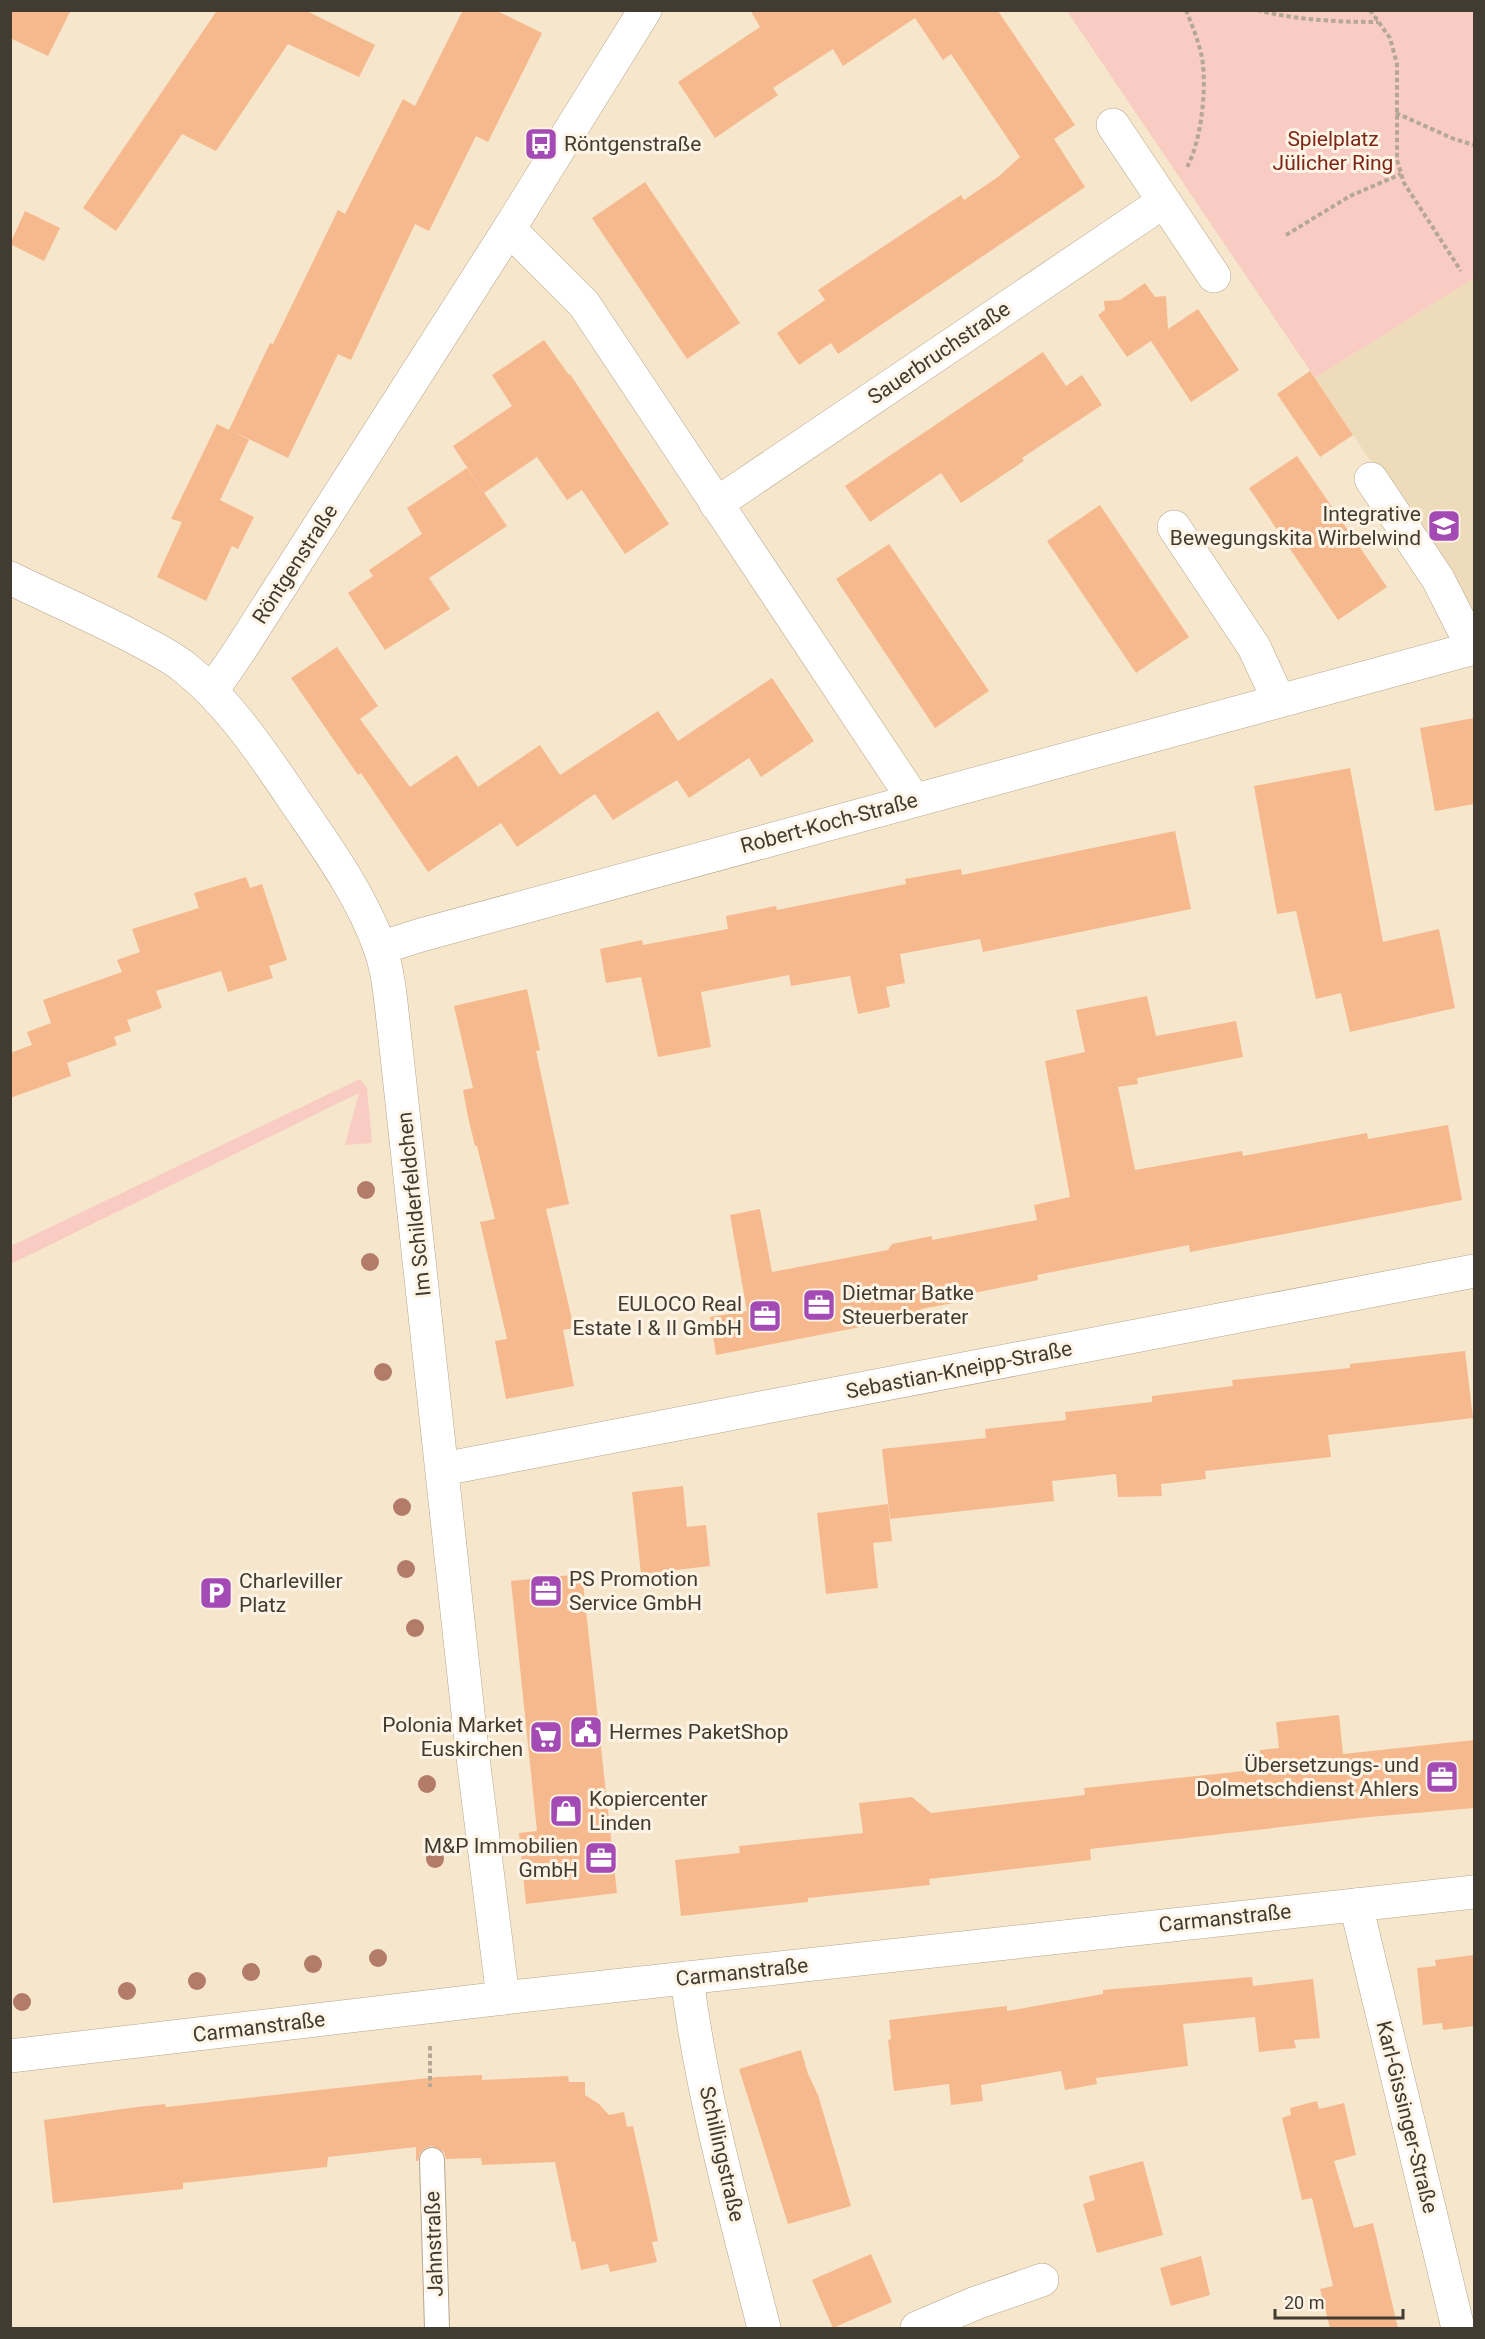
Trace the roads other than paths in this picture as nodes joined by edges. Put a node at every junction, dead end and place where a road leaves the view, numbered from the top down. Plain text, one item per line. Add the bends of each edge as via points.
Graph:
1 (645, 10) edge
2 (1113, 125) dead end
3 (1163, 202) junction
4 (509, 229) junction
5 (1214, 276) dead end
6 (1371, 479) dead end
7 (716, 504) junction
8 (1174, 527) dead end
9 (10, 578) edge
10 (1474, 648) edge
11 (212, 691) junction
12 (1279, 701) junction
13 (914, 800) junction
14 (380, 948) junction
15 (1474, 1271) edge
16 (443, 1469) junction
17 (1474, 1892) edge
18 (1356, 1905) junction
19 (687, 1978) junction
20 (502, 1998) junction
21 (10, 2056) edge
22 (432, 2160) dead end
23 (1042, 2280) dead end
24 (437, 2328) edge
25 (764, 2328) edge
26 (917, 2328) edge
27 (1458, 2328) edge

1 - 4 street, Röntgenstraße
2 - 3 street
3 - 5 street
3 - 7 street, Sauerbruchstraße
4 - 7 street via 584,304
4 - 11 street, Röntgenstraße
6 - 10 street, Robert-Koch-Straße via 1438,579
7 - 13 street
8 - 12 street via 1254,647
9 - 11 street, Im Schilderfeldchen via 154,648
10 - 12 street, Robert-Koch-Straße
11 - 14 street, Im Schilderfeldchen via 308,820 349,884
12 - 13 street, Robert-Koch-Straße
13 - 14 street, Robert-Koch-Straße
14 - 16 street, Im Schilderfeldchen via 389,985
15 - 16 street, Sebastian-Kneipp-Straße
16 - 20 street, Im Schilderfeldchen
17 - 18 street, Carmanstraße
18 - 19 street, Carmanstraße
18 - 27 street, Karl-Gissinger-Straße
19 - 20 street, Carmanstraße
19 - 25 street, Schillingstraße via 709,2108
20 - 21 street, Carmanstraße
22 - 24 lane, Jahnstraße
23 - 26 street

